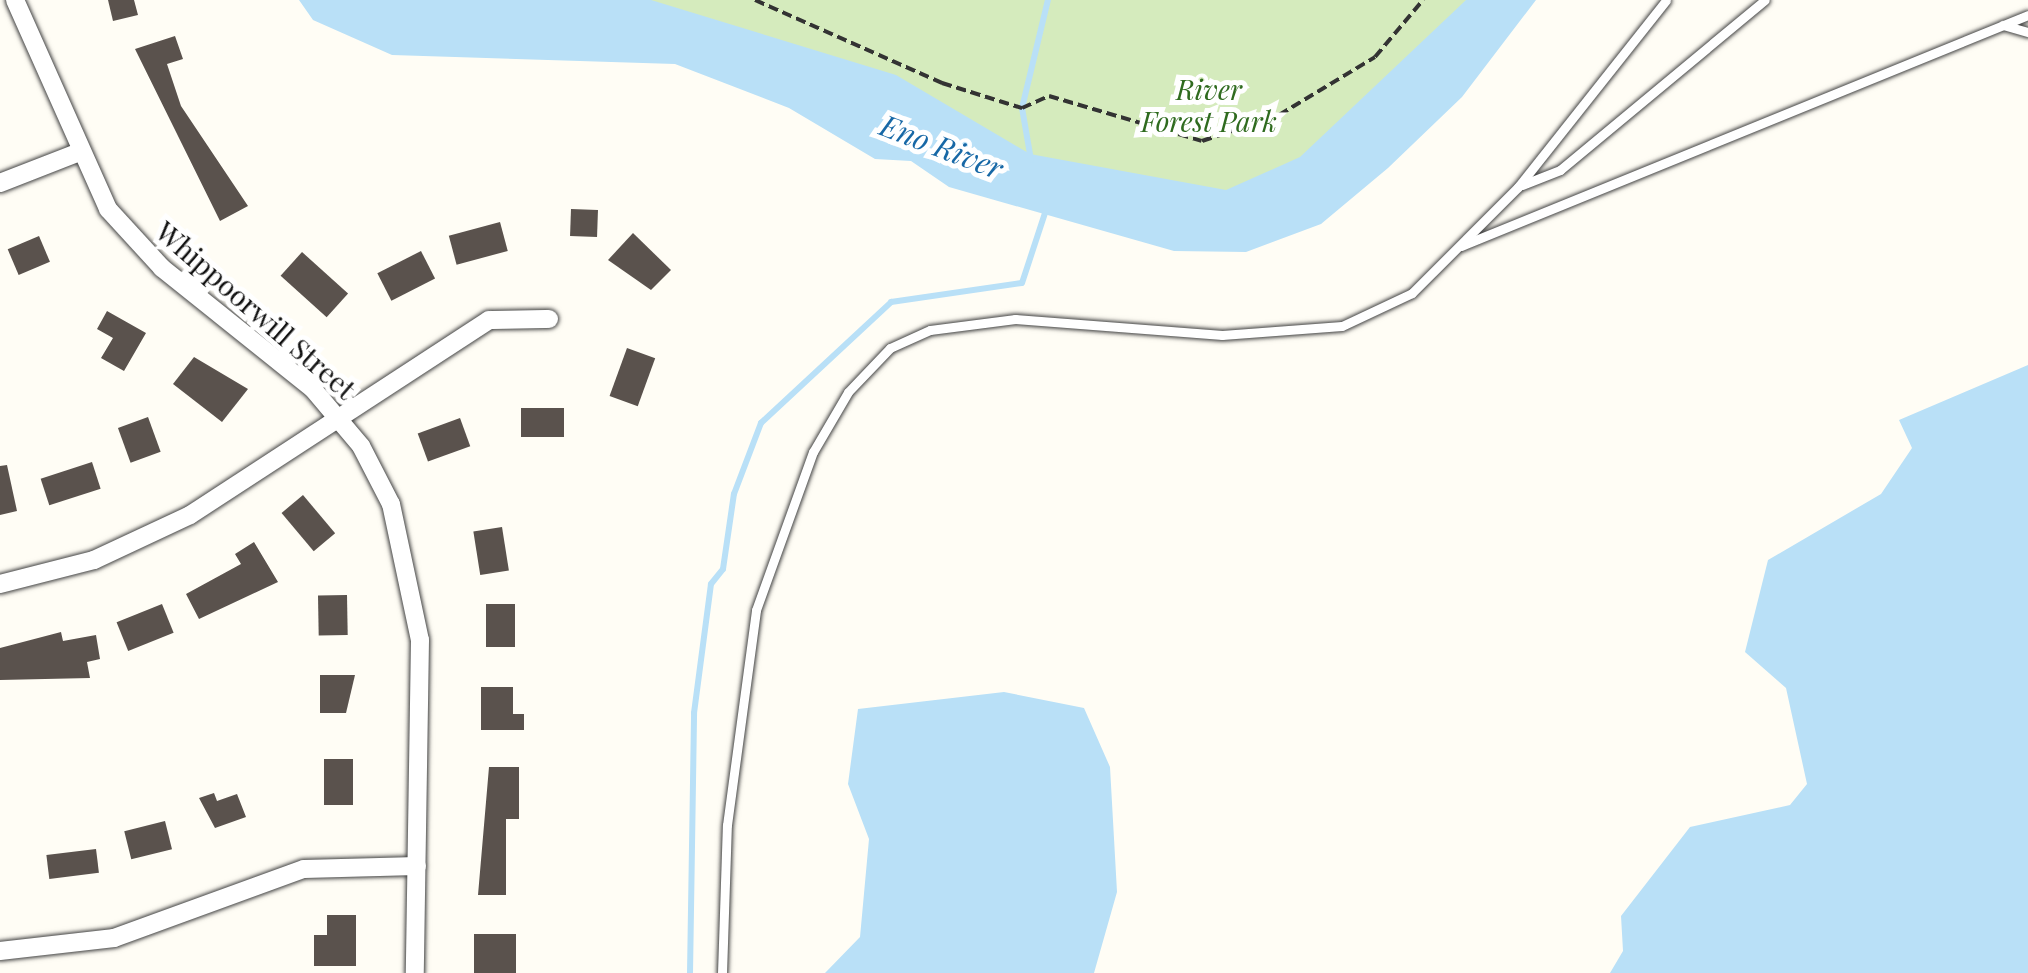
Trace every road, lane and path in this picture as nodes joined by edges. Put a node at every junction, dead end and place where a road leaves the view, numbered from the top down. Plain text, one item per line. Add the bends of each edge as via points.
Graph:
1 (15, 0) edge
2 (756, 0) edge
3 (1423, 0) edge
4 (1666, 0) edge
5 (1765, 0) edge
6 (2028, 15) edge
7 (2003, 24) junction
8 (2028, 32) edge
9 (78, 153) junction
10 (0, 184) edge
11 (1518, 187) junction
12 (1458, 247) junction
13 (549, 319) dead end
14 (337, 414) junction
15 (0, 584) edge
16 (417, 866) junction
17 (0, 951) edge
18 (415, 973) edge
19 (722, 973) edge

1 - 9 street, Whippoorwill Street
2 - 3 path via 942,83 1022,108 1049,96 1202,141 1279,116 1375,57
4 - 11 lane
5 - 11 lane via 1560,170
6 - 7 lane
7 - 8 lane
7 - 12 lane
9 - 10 street
9 - 14 street, Whippoorwill Street via 128,234
11 - 12 lane
12 - 19 lane via 1412,293 1342,326 1222,334 1015,318 930,330 890,348 848,392 813,452 756,610 727,825
13 - 14 street via 489,320
14 - 15 street via 155,533 58,572
14 - 16 street, Whippoorwill Street via 391,504 413,582
16 - 17 street via 304,868 114,938
16 - 18 street, Whippoorwill Street

